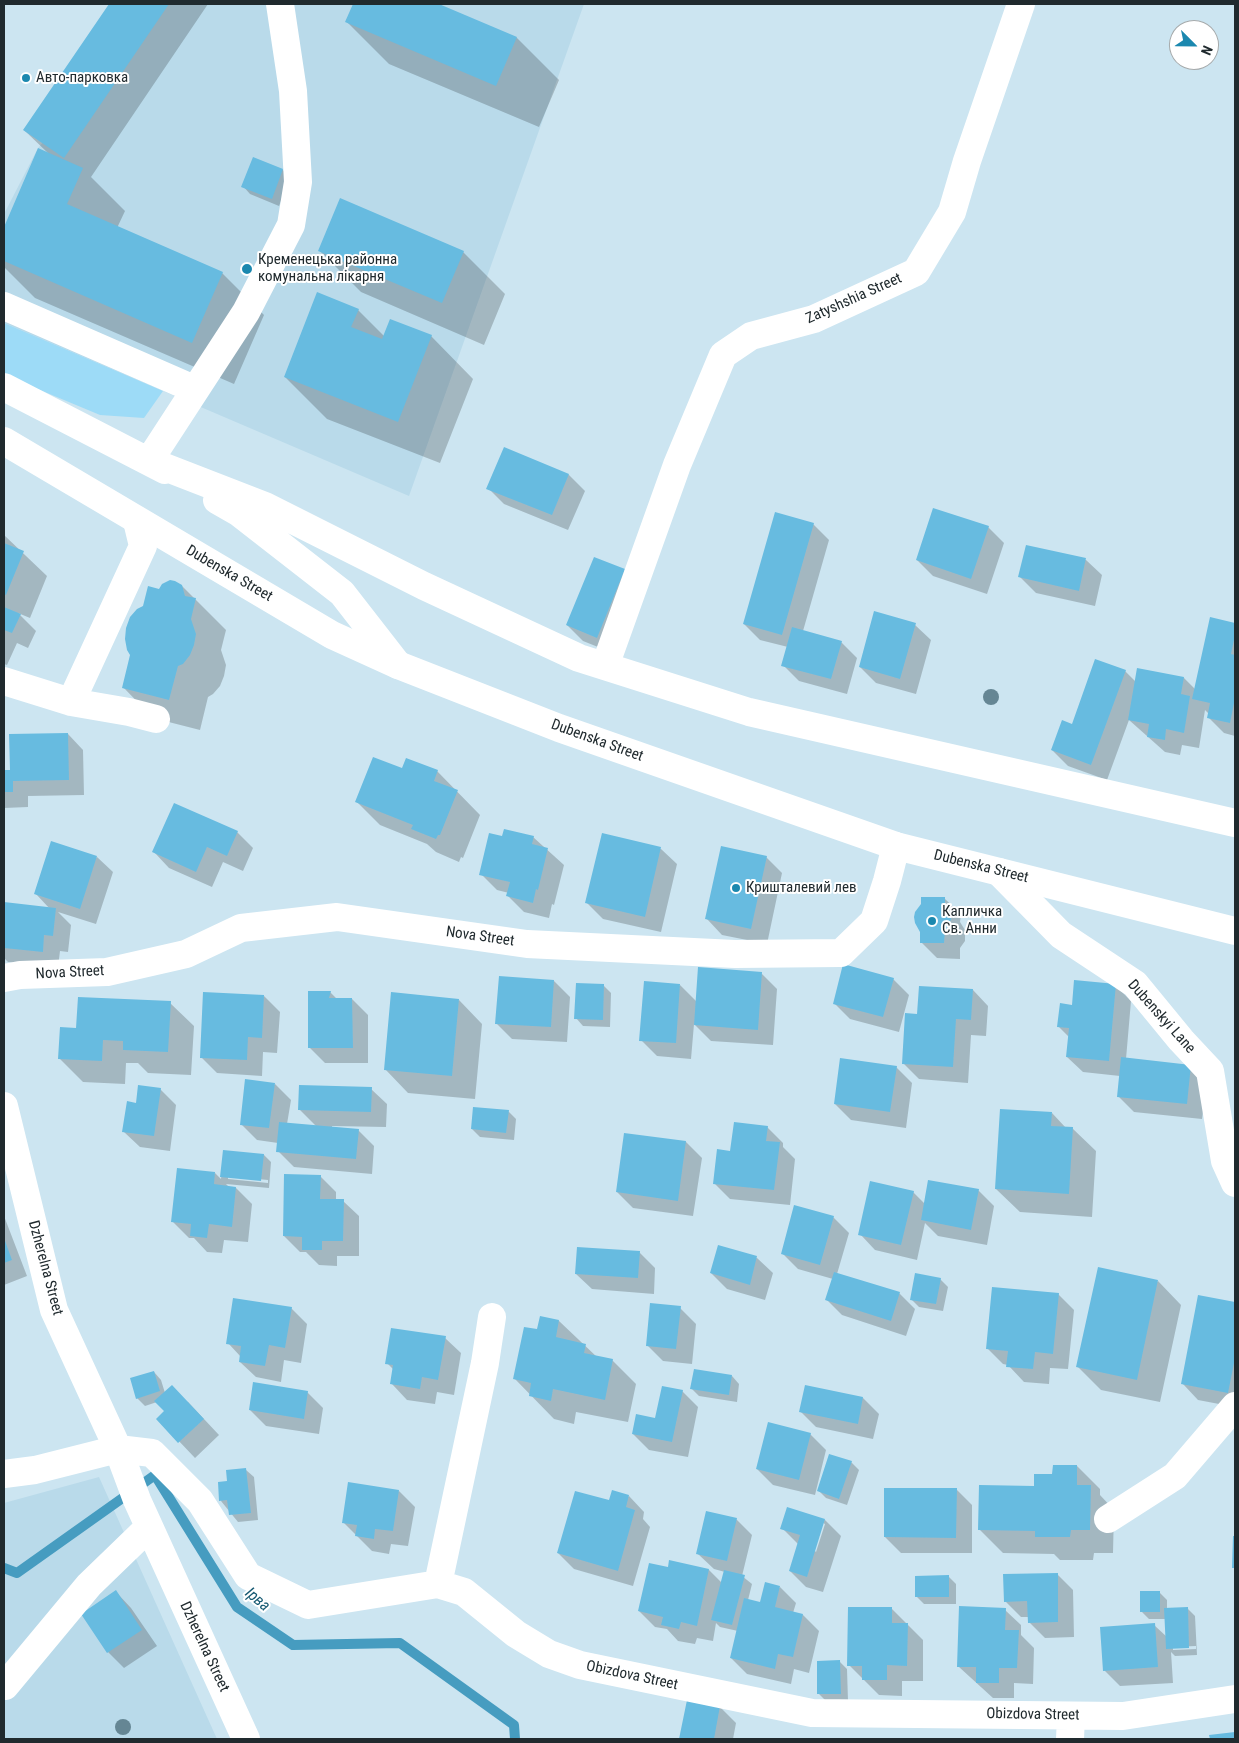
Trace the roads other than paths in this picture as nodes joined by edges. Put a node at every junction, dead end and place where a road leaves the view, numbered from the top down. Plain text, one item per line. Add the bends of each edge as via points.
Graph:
1 (280, 4) edge
2 (1021, 4) edge
3 (4, 306) edge
4 (4, 387) edge
5 (194, 389) junction
6 (4, 441) edge
7 (149, 460) junction
8 (137, 521) junction
9 (398, 665) junction
10 (605, 666) junction
11 (4, 682) edge
12 (71, 702) junction
13 (156, 719) dead end
14 (1235, 823) edge
15 (896, 846) junction
16 (999, 872) junction
17 (1235, 931) edge
18 (4, 978) edge
19 (4, 1106) edge
20 (1235, 1183) edge
21 (492, 1317) dead end
22 (1235, 1406) edge
23 (122, 1459) junction
24 (4, 1474) edge
25 (1108, 1519) dead end
26 (150, 1527) junction
27 (438, 1584) junction
28 (5, 1686) edge
29 (1235, 1699) edge
30 (1070, 1727) edge
31 (246, 1739) edge

1 - 5 street via 293,91 298,182 291,225 246,312
2 - 10 street, Zatyshshia Street via 952,212 916,272 814,319 751,336 723,355 677,464
3 - 5 street
4 - 7 street
5 - 7 street
6 - 8 street, Dubenska Street
7 - 9 street via 238,512 342,593
7 - 10 street via 265,506 441,594 579,658
8 - 9 street, Dubenska Street via 332,635
8 - 12 street via 142,546
9 - 15 street, Dubenska Street via 559,728
10 - 14 street via 749,712
11 - 12 street
12 - 13 street
15 - 16 street, Dubenska Street
15 - 18 street, Nova Street via 874,921 841,953 735,954 527,944 337,917 241,928 186,954 107,972
16 - 17 street, Dubenska Street
16 - 20 street, Dubenskyi Lane via 1062,935 1135,984 1210,1071 1225,1161
19 - 23 street, Dzherelna Street via 54,1310
21 - 27 street
22 - 25 street via 1176,1476
23 - 24 street
23 - 26 street, Dzherelna Street
23 - 27 street, Obizdova Street via 152,1453 200,1501 248,1576 308,1605
26 - 28 street via 89,1585
26 - 31 street, Dzherelna Street
27 - 30 street, Obizdova Street via 464,1592 516,1634 549,1654 580,1665 812,1713
29 - 30 street, Obizdova Street

